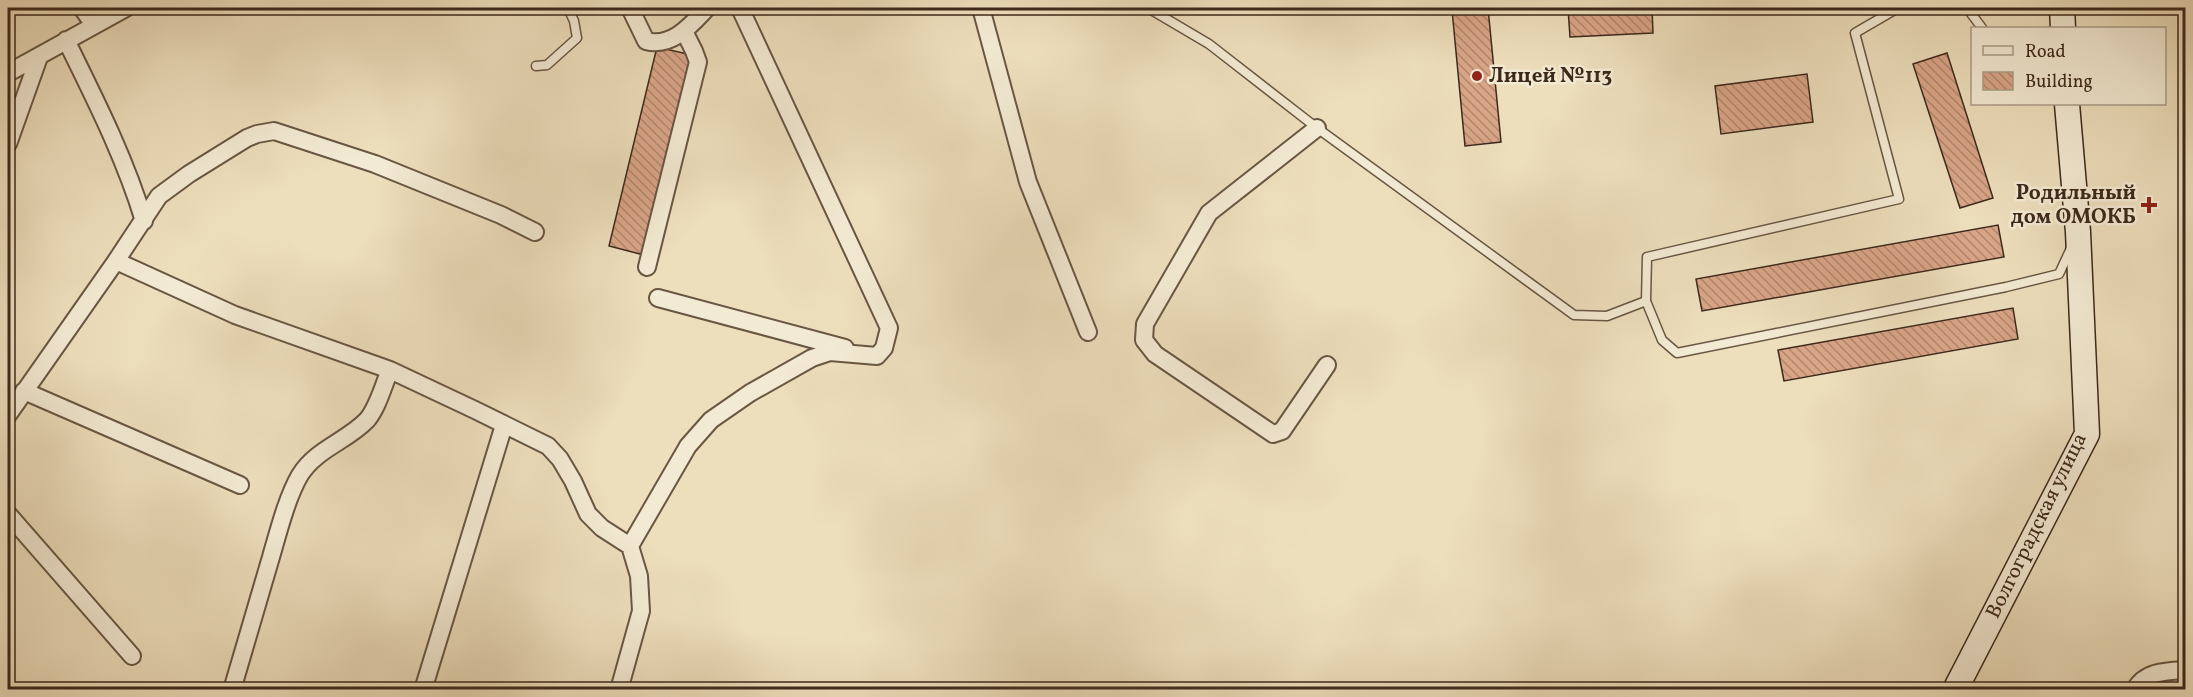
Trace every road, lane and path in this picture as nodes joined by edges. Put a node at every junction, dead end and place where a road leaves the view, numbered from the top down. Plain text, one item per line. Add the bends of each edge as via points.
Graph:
1 (82, 8) edge
2 (126, 8) edge
3 (568, 8) edge
4 (630, 8) edge
5 (707, 8) edge
6 (740, 8) edge
7 (981, 8) edge
8 (1148, 8) edge
9 (1898, 8) edge
10 (1967, 8) edge
11 (2062, 8) edge
12 (94, 25) junction
13 (1981, 27) edge
14 (2063, 27) edge
15 (684, 31) junction
16 (66, 40) junction
17 (39, 57) junction
18 (536, 66) dead end
19 (8, 73) edge
20 (2067, 105) edge
21 (1317, 128) junction
22 (8, 144) edge
23 (144, 220) junction
24 (2078, 231) junction
25 (535, 232) dead end
26 (116, 261) junction
27 (647, 267) dead end
28 (658, 298) dead end
29 (1646, 301) junction
30 (1088, 332) dead end
31 (877, 356) junction
32 (1327, 365) dead end
33 (390, 370) junction
34 (24, 391) junction
35 (8, 415) edge
36 (504, 425) junction
37 (240, 485) dead end
38 (8, 514) edge
39 (630, 546) junction
40 (132, 656) dead end
41 (2186, 670) edge
42 (232, 690) edge
43 (423, 690) edge
44 (619, 690) edge
45 (1955, 690) edge
46 (2136, 690) edge

1 - 12 street
2 - 12 street
3 - 18 lane via 578,38 547,65
4 - 15 street via 646,41 662,42
5 - 15 street
6 - 31 street via 889,328 884,348
7 - 30 street via 1028,182
8 - 21 lane via 1209,44
9 - 29 lane via 1855,33 1899,199 1647,257
10 - 13 lane
11 - 14 street
12 - 16 street
15 - 27 street via 698,62
16 - 17 street
16 - 23 street via 132,182
17 - 19 street
17 - 22 street
20 - 24 street, Волгоградская улица
21 - 29 lane via 1574,315 1607,316
21 - 32 street via 1209,213 1145,324 1144,340 1155,354 1273,434 1282,431
23 - 25 street via 159,196 189,174 247,138 274,131 375,164 501,214
23 - 26 street
24 - 29 lane via 2059,274 1677,353 1662,340
24 - 45 street, Волгоградская улица via 2087,434
26 - 33 street via 235,315
26 - 34 street
28 - 31 street
31 - 39 street via 830,352 812,358 711,420 688,447
33 - 36 street
33 - 42 street via 368,419 310,461 299,476
34 - 35 street
34 - 37 street
36 - 39 street via 548,447 560,459 588,514
36 - 43 street
38 - 40 street
39 - 44 street via 639,576 641,611
41 - 46 street via 2161,671 2145,678

